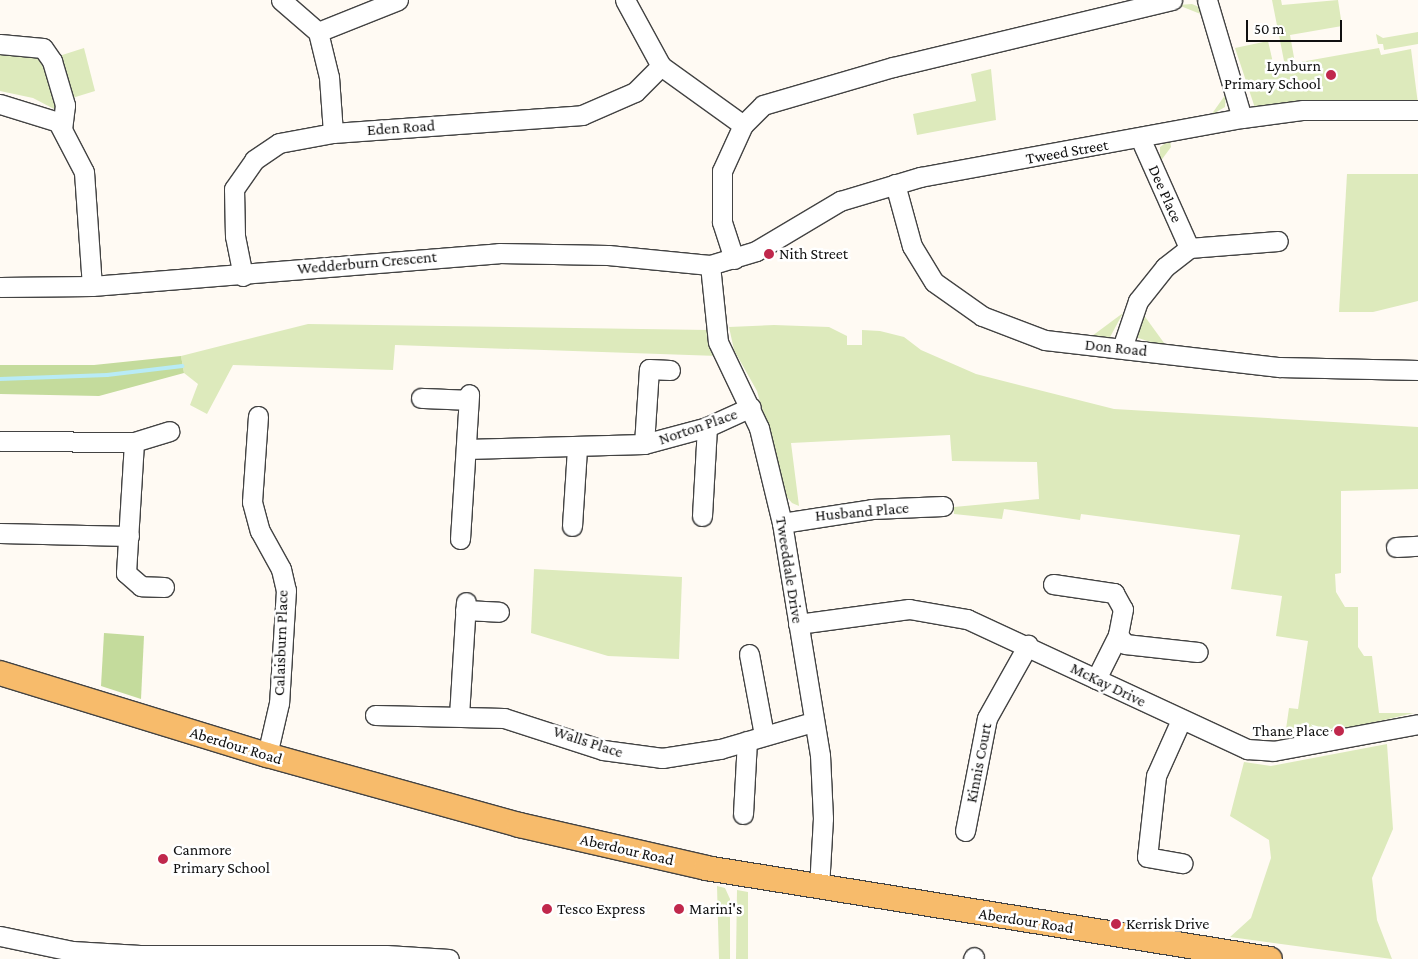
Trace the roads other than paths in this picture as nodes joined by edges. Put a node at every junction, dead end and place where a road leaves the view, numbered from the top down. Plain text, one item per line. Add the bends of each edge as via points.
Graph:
1 (281, 0) edge
2 (398, 0) edge
3 (625, 0) edge
4 (1172, 0) edge
5 (1207, 0) edge
6 (1113, 8) edge
7 (318, 32) junction
8 (0, 44) edge
9 (661, 66) junction
10 (0, 104) edge
11 (1418, 110) edge
12 (1242, 118) junction
13 (743, 125) junction
14 (62, 129) junction
15 (333, 133) junction
16 (1141, 140) junction
17 (895, 184) junction
18 (1278, 241) dead end
19 (1189, 248) junction
20 (734, 259) junction
21 (710, 264) junction
22 (243, 276) junction
23 (92, 286) junction
24 (0, 287) edge
25 (1122, 348) junction
26 (670, 370) dead end
27 (1418, 370) edge
28 (421, 398) dead end
29 (751, 407) junction
30 (258, 416) dead end
31 (707, 427) junction
32 (169, 431) dead end
33 (0, 441) edge
34 (134, 442) junction
35 (644, 444) junction
36 (0, 445) edge
37 (466, 449) junction
38 (577, 449) junction
39 (943, 506) dead end
40 (702, 516) dead end
41 (782, 523) junction
42 (572, 526) dead end
43 (0, 533) edge
44 (129, 536) junction
45 (460, 538) dead end
46 (1418, 546) edge
47 (1396, 547) dead end
48 (1053, 584) dead end
49 (164, 588) dead end
50 (499, 612) dead end
51 (798, 624) junction
52 (1118, 635) junction
53 (1028, 646) junction
54 (1198, 652) dead end
55 (749, 654) dead end
56 (0, 673) edge
57 (1096, 680) junction
58 (375, 714) dead end
59 (460, 716) junction
60 (1181, 720) junction
61 (813, 722) junction
62 (1418, 724) edge
63 (755, 738) junction
64 (267, 755) junction
65 (743, 814) dead end
66 (965, 830) dead end
67 (1182, 863) dead end
68 (818, 887) junction
69 (0, 936) edge
70 (1256, 958) edge
71 (449, 959) edge

1 - 7 street
2 - 7 street
3 - 9 street
4 - 6 street
5 - 12 street
6 - 13 street via 788,94 763,105
7 - 15 street via 329,77
8 - 14 street via 43,48 52,61 64,105
9 - 13 street
9 - 15 street, Eden Road via 635,92 582,115
10 - 14 street via 58,122
11 - 12 street, Tweed Street via 1304,110
12 - 16 street, Tweed Street
13 - 20 street via 727,156 719,189 722,222
14 - 23 street via 84,172
15 - 22 street, Eden Road via 279,143 254,160 234,189 235,236
16 - 17 street, Tweed Street
16 - 19 street, Dee Place
17 - 20 street, Tweed Street via 821,209 756,251
17 - 25 street, Don Road via 912,246 934,282 982,316 1045,340
18 - 19 street
19 - 25 street via 1165,267 1138,301
20 - 21 street, Wedderburn Crescent
21 - 22 street, Wedderburn Crescent via 608,255 499,253 366,261
21 - 29 street, Tweeddale Drive via 718,342
22 - 23 street, Wedderburn Crescent
23 - 24 street, Wedderburn Crescent
25 - 27 street, Don Road via 1279,367
26 - 35 street, Norton Place via 649,369
28 - 37 street via 469,397
29 - 31 street, Norton Place
29 - 41 street, Tweeddale Drive
30 - 64 street, Calaisburn Place via 252,502 260,531 282,569 286,590 279,703
31 - 35 street, Norton Place
31 - 40 street
32 - 34 street
33 - 34 street
33 - 36 street
34 - 44 street
35 - 38 street, Norton Place
37 - 38 street, Norton Place
37 - 45 street
38 - 42 street
39 - 41 street, Husband Place via 872,508
41 - 51 street, Tweeddale Drive
43 - 44 street
44 - 49 street via 126,574 141,586
46 - 47 street
48 - 52 street via 1114,593 1123,609
50 - 59 street via 465,606
51 - 53 street, McKay Drive via 876,611 924,610 967,619
51 - 61 street, Tweeddale Drive
52 - 54 street via 1125,644
52 - 57 street
53 - 57 street, McKay Drive
53 - 66 street, Kinnis Court via 987,718
55 - 63 street
56 - 64 main road, Aberdour Road
57 - 60 street, McKay Drive
58 - 59 street, Walls Place
59 - 63 street, Walls Place via 521,721 635,756 694,755
60 - 62 street, McKay Drive via 1247,749 1273,751
60 - 67 street via 1156,776 1147,858
61 - 63 street, Walls Place
61 - 68 street, Tweeddale Drive via 822,784
63 - 65 street
64 - 68 main road, Aberdour Road via 519,825 706,868
68 - 70 main road, Aberdour Road
69 - 71 street via 72,951 140,955 386,955

